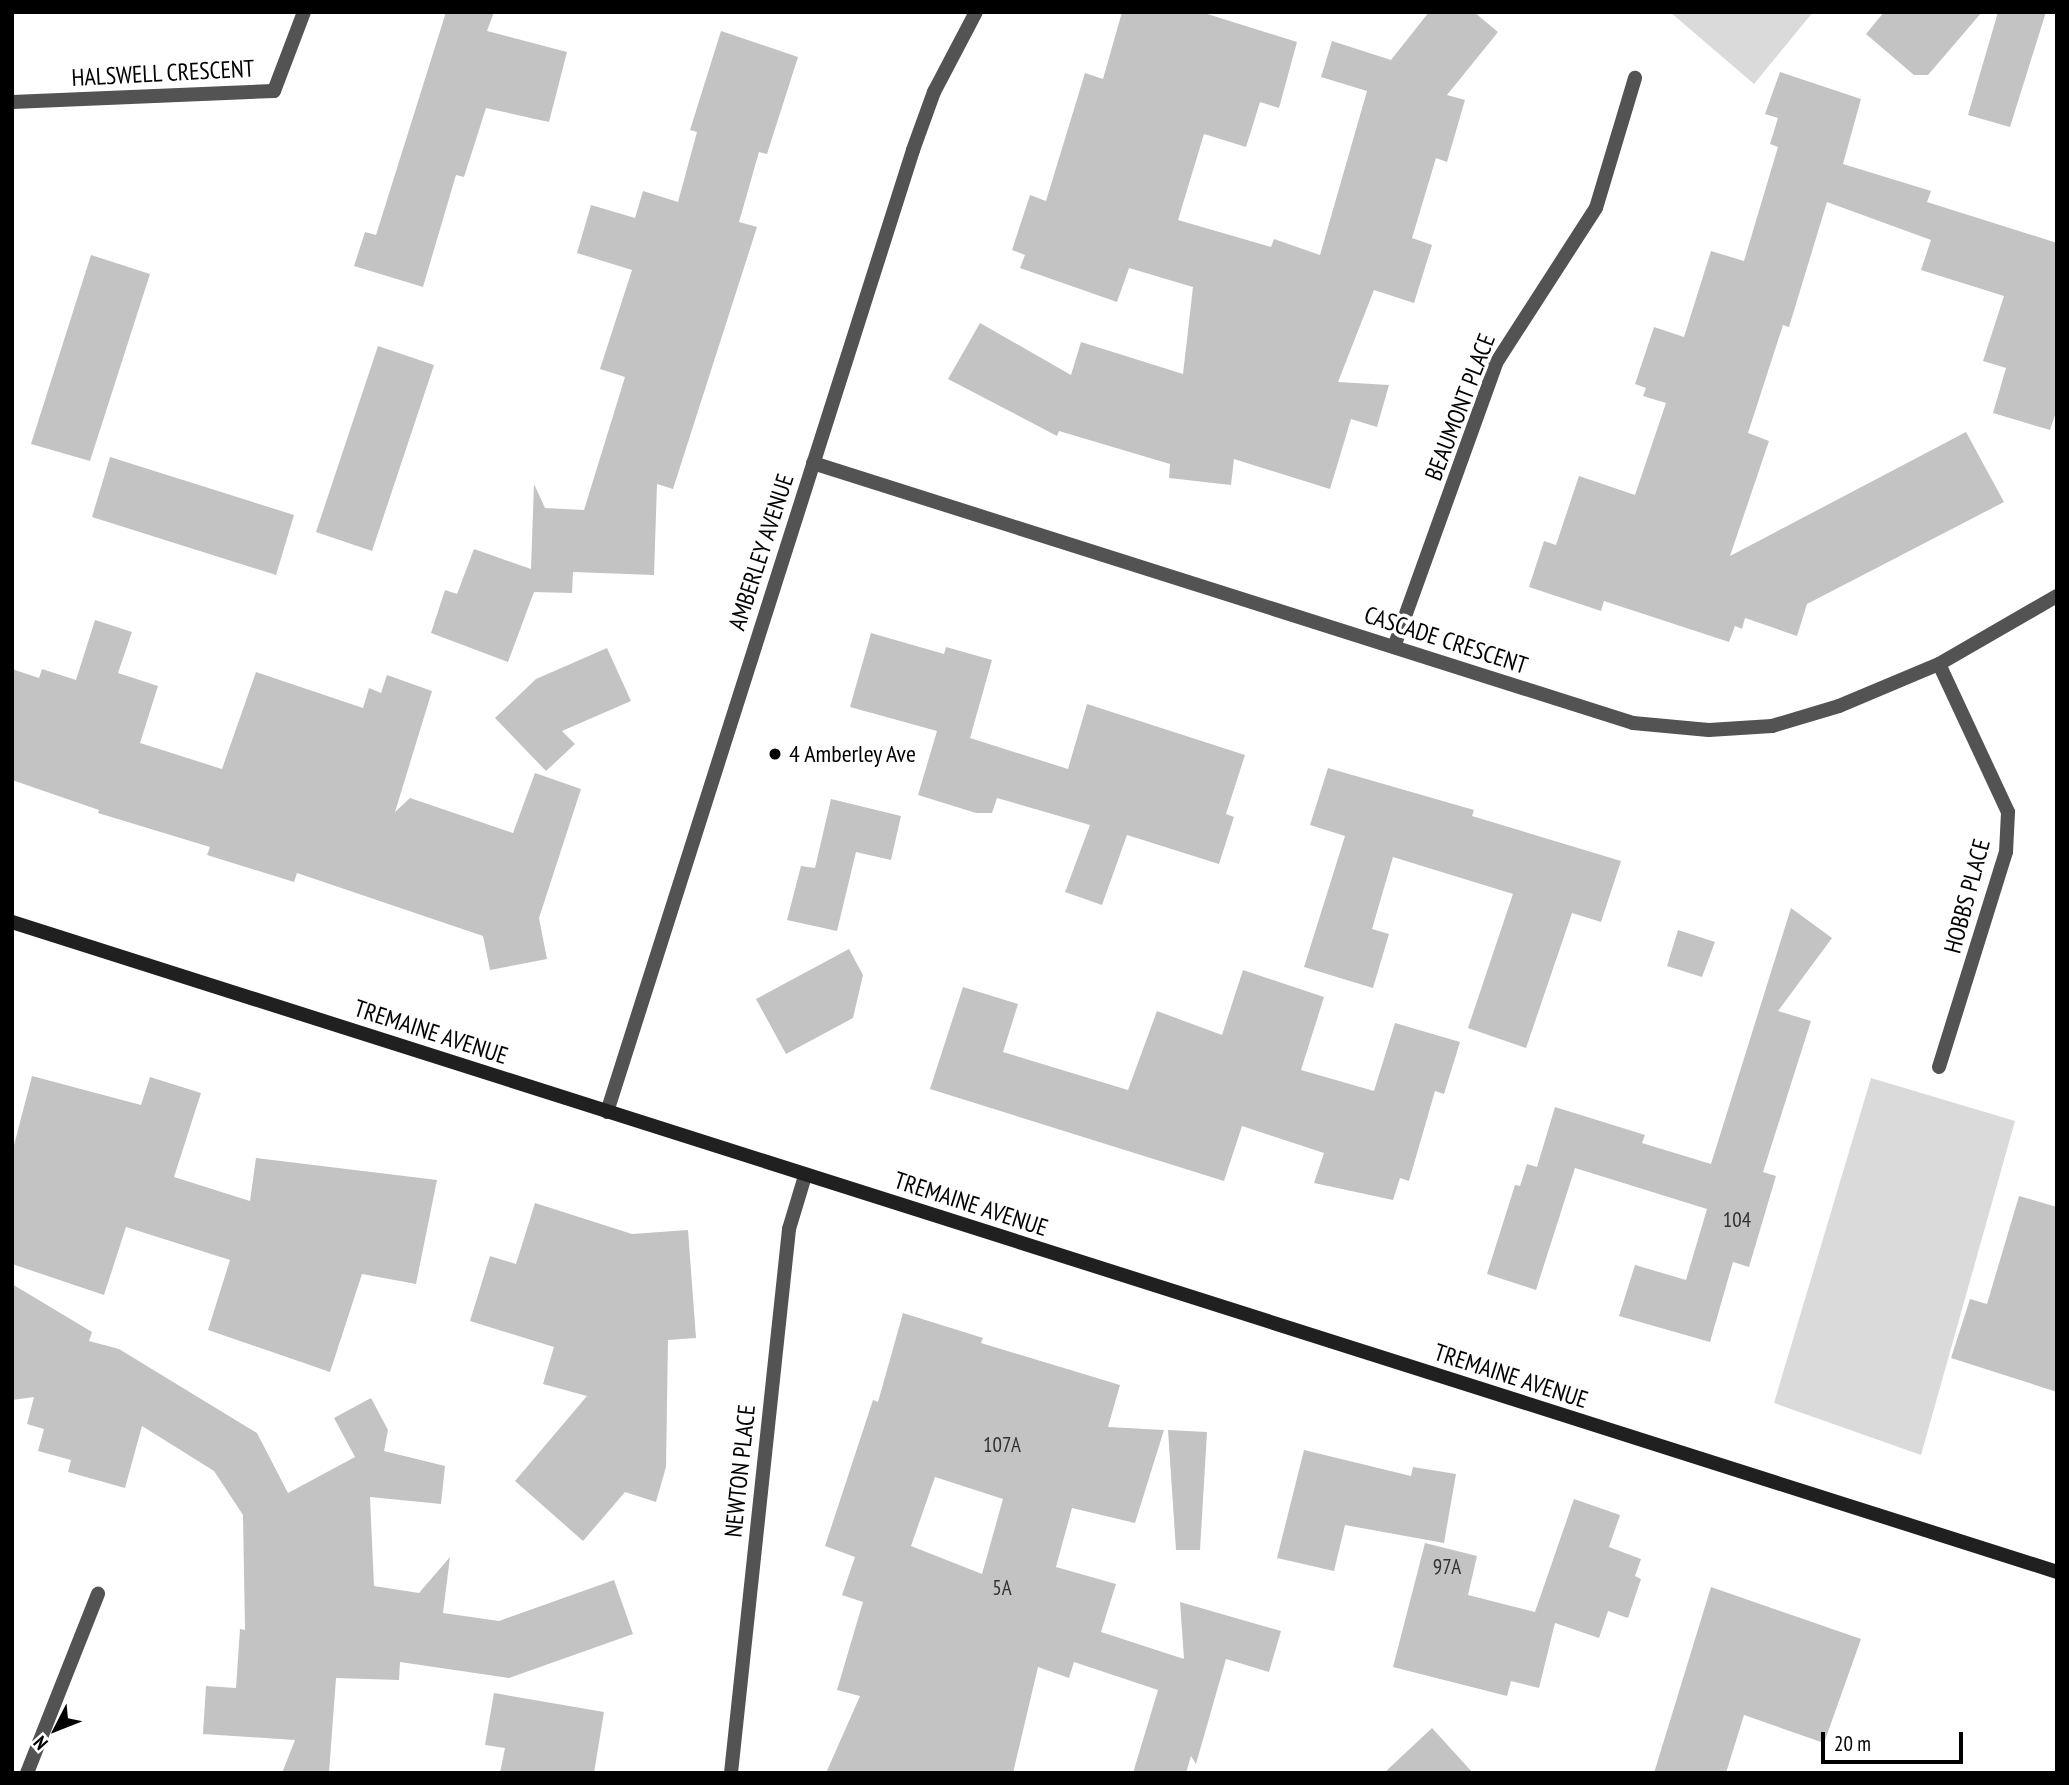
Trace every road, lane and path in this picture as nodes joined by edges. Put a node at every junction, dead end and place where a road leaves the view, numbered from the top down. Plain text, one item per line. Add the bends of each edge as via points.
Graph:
1 (304, 12) edge
2 (976, 12) edge
3 (1635, 78) dead end
4 (12, 102) edge
5 (813, 463) junction
6 (2057, 596) edge
7 (1394, 647) junction
8 (1939, 664) junction
9 (12, 922) edge
10 (1939, 1067) dead end
11 (607, 1112) junction
12 (805, 1176) junction
13 (2057, 1572) edge
14 (98, 1594) dead end
15 (27, 1773) edge
16 (731, 1773) edge

1 - 4 street, HALSWELL CRESCENT via 274,91
2 - 5 street, AMBERLEY AVENUE via 940,81 917,139
3 - 7 street, BEAUMONT PLACE via 1596,208 1496,363
5 - 7 street, CASCADE CRESCENT
5 - 11 street, AMBERLEY AVENUE
6 - 8 street, CASCADE CRESCENT
7 - 8 street, CASCADE CRESCENT via 1633,723 1709,730 1772,726 1839,706
8 - 10 street, HOBBS PLACE via 2008,812 2006,852
9 - 11 main road, TREMAINE AVENUE
11 - 12 main road, TREMAINE AVENUE
12 - 13 main road, TREMAINE AVENUE
12 - 16 street, NEWTON PLACE via 789,1229
14 - 15 street

